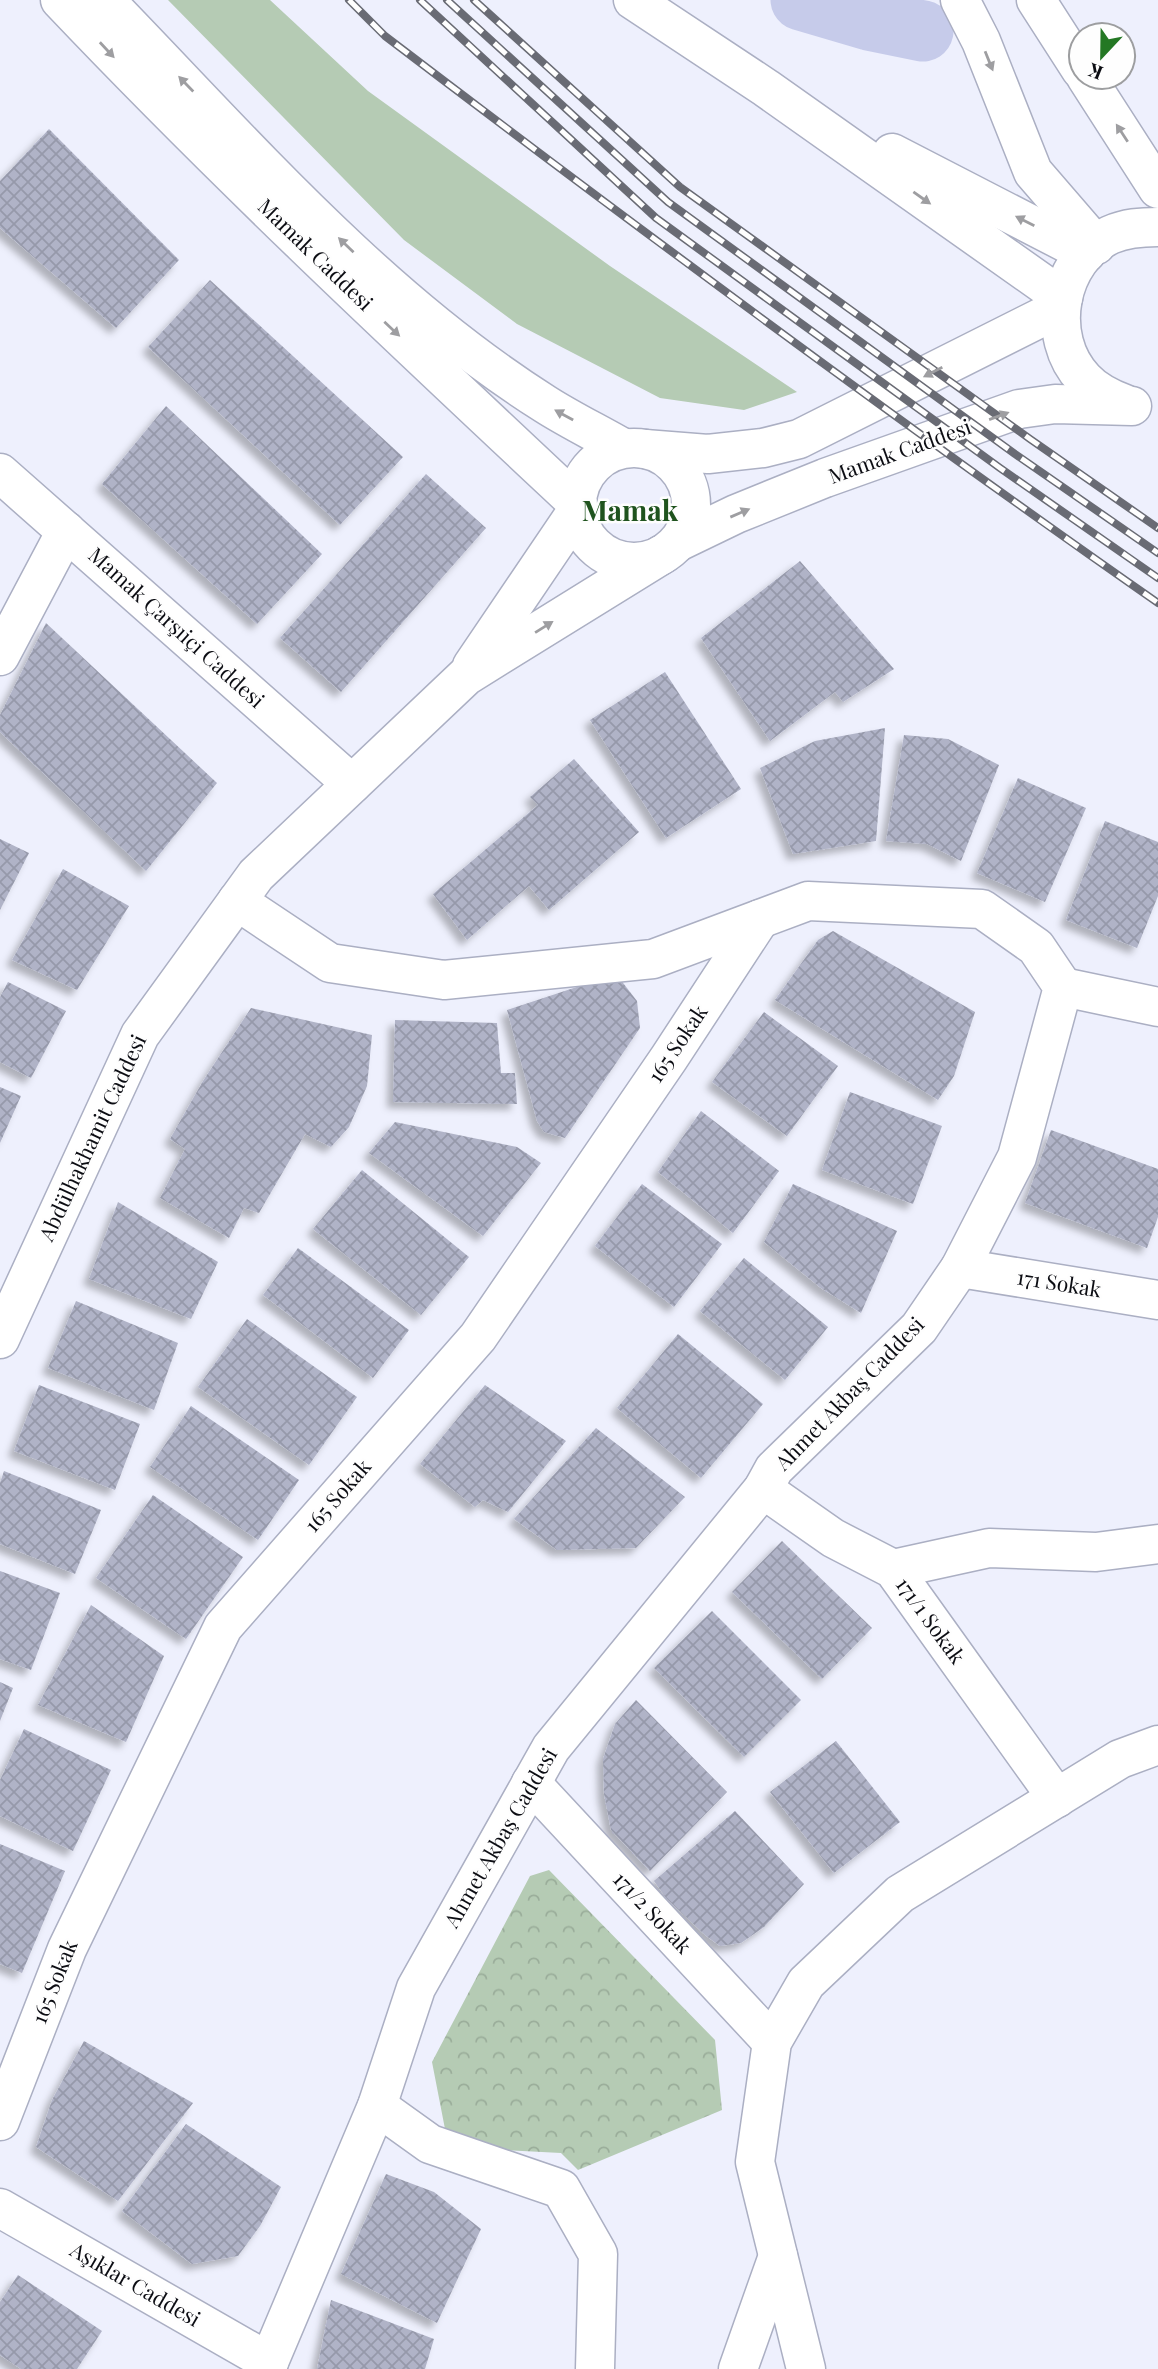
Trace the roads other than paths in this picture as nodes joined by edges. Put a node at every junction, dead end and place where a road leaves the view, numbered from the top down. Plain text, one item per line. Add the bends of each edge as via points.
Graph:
1 (60, 0) edge
2 (105, 0) edge
3 (633, 0) edge
4 (960, 0) edge
5 (1036, 0) edge
6 (1067, 48) edge
7 (766, 88) junction
8 (1095, 91) edge
9 (1158, 189) edge
10 (1158, 227) edge
11 (1091, 249) junction
12 (1061, 303) junction
13 (1145, 407) edge
14 (634, 448) junction
15 (0, 473) edge
16 (578, 507) junction
17 (66, 531) junction
18 (670, 548) junction
19 (0, 656) edge
20 (466, 676) junction
21 (352, 784) junction
22 (237, 901) junction
23 (760, 919) junction
24 (1063, 986) junction
25 (1158, 1007) edge
26 (960, 1268) junction
27 (1158, 1300) edge
28 (0, 1339) edge
29 (763, 1489) junction
30 (1158, 1544) edge
31 (893, 1569) junction
32 (1158, 1745) edge
33 (531, 1783) junction
34 (1056, 1798) junction
35 (772, 2042) junction
36 (377, 2106) junction
37 (0, 2121) edge
38 (0, 2208) edge
39 (778, 2256) junction
40 (268, 2365) edge
41 (595, 2369) edge
42 (738, 2369) edge
43 (806, 2369) edge

1 -> 16 street, Mamak Caddesi via 342,282
14 -> 2 street, Mamak Caddesi via 546,405 509,380 372,270 260,162
3 - 7 street
4 -> 11 street via 1033,172
5 - 6 street
11 -> 7 street
7 -> 12 street
9 -> 8 street
10 - 11 street via 1134,227 1108,236
11 - 12 street via 1068,278
12 - 13 street via 1061,331 1069,357 1083,378 1105,396
12 -> 14 street, Mamak Caddesi via 799,439 708,454
18 -> 13 street, Mamak Caddesi via 736,514 825,478 1018,410 1055,404
14 - 16 street via 595,462 584,477
14 - 18 street via 663,456 679,468 688,486 692,505 688,525
15 - 17 street, Mamak Çarşıiçi Caddesi
16 - 18 street via 582,529 608,556 645,561
16 - 20 street
17 - 19 street
17 - 21 street, Mamak Çarşıiçi Caddesi
20 -> 18 street
20 - 21 street, Abdülhakhamit Caddesi
21 - 22 street, Abdülhakhamit Caddesi via 256,875
22 - 23 street via 330,963 444,980 653,959
22 - 28 street, Abdülhakhamit Caddesi via 139,1035
23 - 24 street via 808,901 982,909 1036,947
23 - 37 street, 165 Sokak via 478,1337 223,1627 67,1949
24 - 25 street
24 - 26 street, Ahmet Akbaş Caddesi via 1017,1157
26 - 27 street, 171 Sokak
26 - 29 street, Ahmet Akbaş Caddesi via 919,1328 774,1469
29 - 31 street, 171/1 Sokak via 833,1538
29 - 33 street, Ahmet Akbaş Caddesi via 551,1748
30 - 31 street via 1096,1552 989,1548
31 - 34 street, 171/1 Sokak
32 - 34 street via 1120,1759
33 - 35 street, 171/2 Sokak
33 - 36 street, Ahmet Akbaş Caddesi via 416,1988
34 - 35 street via 901,1894 806,1983
35 - 39 street via 755,2162
36 - 40 street, Ahmet Akbaş Caddesi
36 - 41 street via 430,2144 561,2189 598,2254
38 - 40 street, Aşıklar Caddesi
39 - 42 street
39 - 43 street

